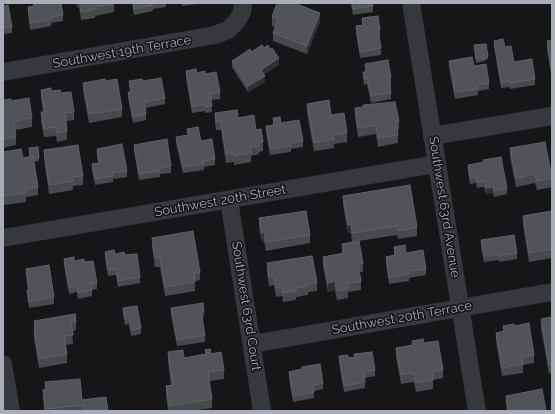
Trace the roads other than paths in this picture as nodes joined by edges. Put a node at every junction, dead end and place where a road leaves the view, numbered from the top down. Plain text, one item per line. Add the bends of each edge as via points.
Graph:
1 (243, 3) edge
2 (411, 3) edge
3 (3, 72) edge
4 (552, 116) edge
5 (432, 136) junction
6 (436, 164) junction
7 (229, 200) junction
8 (3, 238) edge
9 (552, 292) edge
10 (460, 308) junction
11 (252, 344) junction
12 (3, 364) edge
13 (11, 411) edge
14 (262, 411) edge
15 (477, 411) edge

1 - 3 street, Southwest 19th Terrace via 242,12 228,30 206,37
2 - 5 street, Southwest 63rd Avenue
4 - 5 street
5 - 6 street, Southwest 63rd Avenue
6 - 7 street, Southwest 20th Street
6 - 10 street, Southwest 63rd Avenue
7 - 8 street, Southwest 20th Street
7 - 11 street, Southwest 63rd Court
9 - 10 street, Southwest 20th Terrace
10 - 11 street, Southwest 20th Terrace
10 - 15 street, Southwest 63rd Avenue
11 - 14 street, Southwest 63rd Court
12 - 13 street

